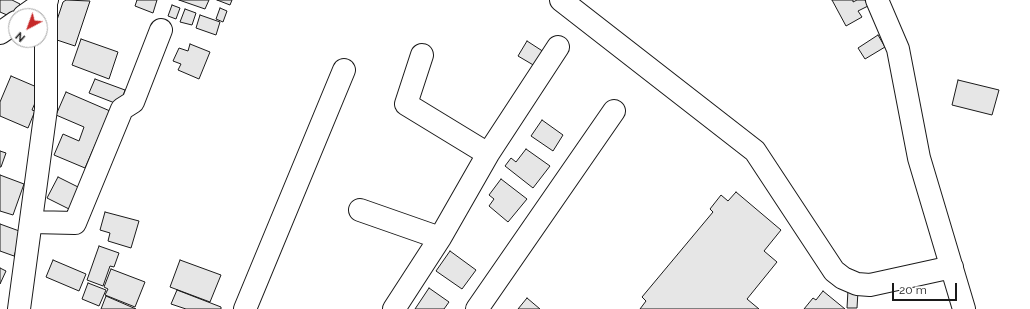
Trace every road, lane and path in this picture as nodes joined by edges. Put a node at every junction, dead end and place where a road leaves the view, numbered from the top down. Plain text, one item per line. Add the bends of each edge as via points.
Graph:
1 (47, 0) edge
2 (561, 0) edge
3 (877, 0) edge
4 (36, 8) edge
5 (161, 30) dead end
6 (558, 47) dead end
7 (422, 55) dead end
8 (344, 70) dead end
9 (614, 111) dead end
10 (488, 154) junction
11 (360, 210) dead end
12 (32, 222) junction
13 (440, 238) junction
14 (952, 268) junction
15 (19, 309) edge
16 (245, 309) edge
17 (394, 309) edge
18 (477, 309) edge
19 (964, 309) edge

1 - 4 street
1 - 12 street via 46,109
2 - 14 street via 755,151 834,271 843,278 870,286
3 - 14 street via 898,49 919,158
5 - 12 street via 133,102 122,109 75,223
6 - 10 street
7 - 10 street via 406,104
8 - 16 street
9 - 18 street
10 - 13 street
11 - 13 street
12 - 15 street
13 - 17 street
14 - 19 street

